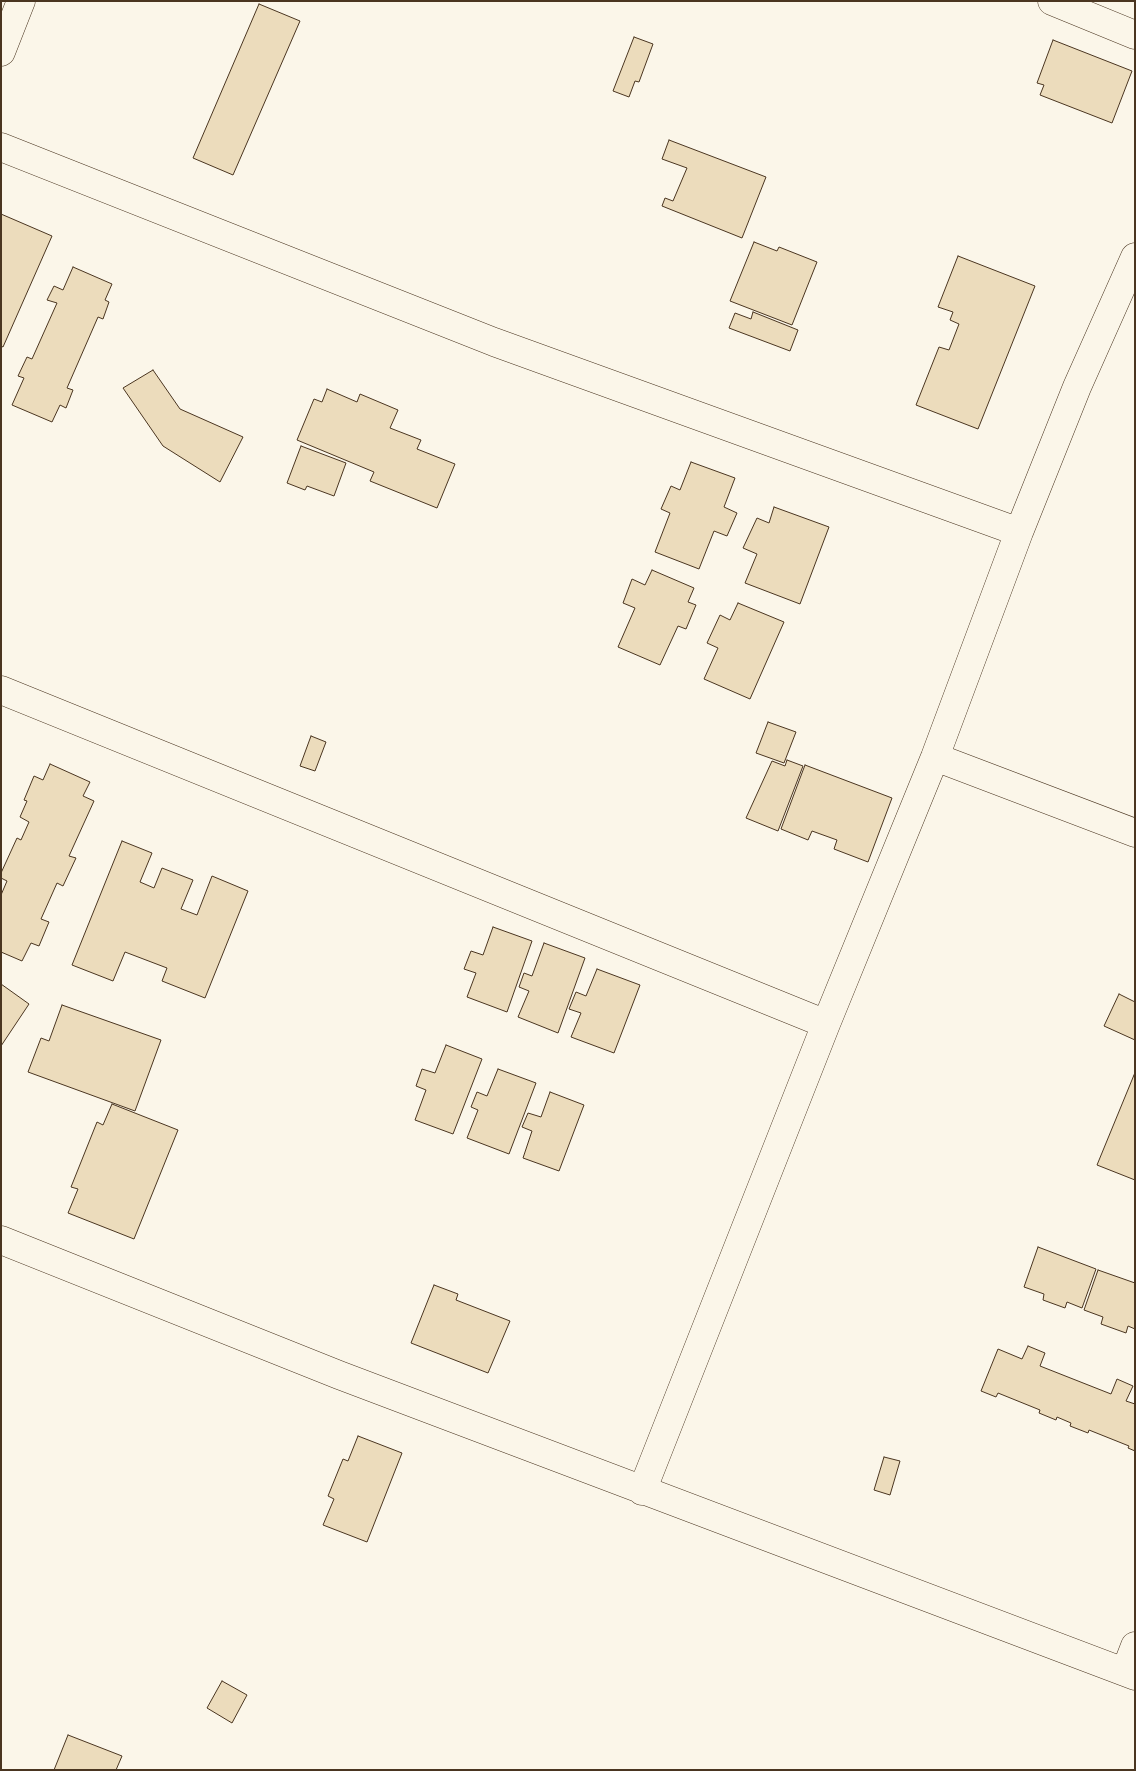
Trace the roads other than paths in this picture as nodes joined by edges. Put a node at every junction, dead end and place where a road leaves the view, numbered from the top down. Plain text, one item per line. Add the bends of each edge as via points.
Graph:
1 (21, 1) edge
2 (1052, 1) edge
3 (1135, 35) edge
4 (1, 52) edge
5 (1, 148) edge
6 (1135, 257) edge
7 (1019, 532) junction
8 (1, 690) edge
9 (935, 757) junction
10 (1135, 833) edge
11 (826, 1024) junction
12 (1, 1240) edge
13 (642, 1491) junction
14 (1135, 1646) edge
15 (1130, 1674) edge

1 - 4 street
2 - 3 street
5 - 7 street via 494,342
6 - 7 street via 1077,387
7 - 9 street
8 - 11 street
9 - 10 street
9 - 11 street
11 - 13 street
12 - 13 street
13 - 15 street
14 - 15 street

